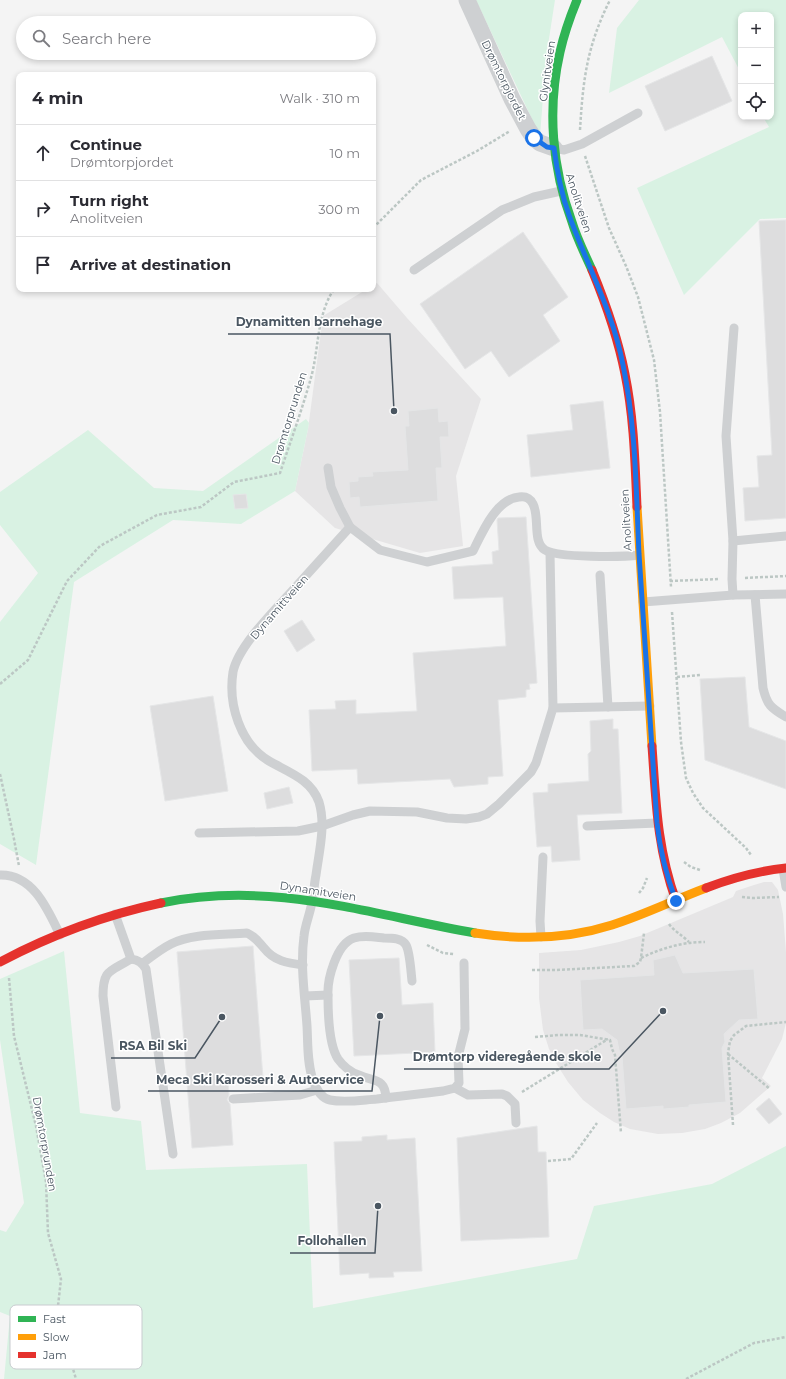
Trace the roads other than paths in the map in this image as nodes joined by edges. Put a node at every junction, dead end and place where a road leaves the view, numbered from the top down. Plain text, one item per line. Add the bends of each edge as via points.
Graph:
1 (467, 0) edge
2 (577, 0) edge
3 (638, 113) dead end
4 (554, 148) junction
5 (561, 191) junction
6 (414, 270) dead end
7 (734, 328) dead end
8 (328, 468) dead end
9 (350, 527) junction
10 (786, 536) edge
11 (733, 540) junction
12 (550, 553) junction
13 (639, 555) junction
14 (600, 575) dead end
15 (786, 594) edge
16 (733, 595) junction
17 (755, 595) junction
18 (643, 602) junction
19 (608, 706) junction
20 (650, 706) junction
21 (553, 708) junction
22 (786, 717) edge
23 (657, 823) junction
24 (322, 826) junction
25 (587, 826) dead end
26 (200, 833) dead end
27 (543, 857) dead end
28 (785, 868) edge
29 (0, 875) edge
30 (786, 887) edge
31 (313, 900) junction
32 (676, 901) junction
33 (115, 914) junction
34 (60, 935) junction
35 (541, 937) junction
36 (132, 959) junction
37 (3, 960) edge
38 (464, 963) dead end
39 (143, 964) junction
40 (303, 965) junction
41 (412, 981) dead end
42 (328, 995) junction
43 (305, 996) junction
44 (455, 1088) junction
45 (317, 1090) junction
46 (386, 1098) junction
47 (233, 1099) dead end
48 (116, 1108) dead end
49 (516, 1123) dead end
50 (173, 1154) dead end

1 - 4 street, Drømtorpjordet via 524,122 534,138 547,147
2 - 4 street, Glynitveien via 566,27 557,64 553,110
3 - 4 lane via 582,144 564,150
4 - 5 street, Anolitveien
5 - 6 lane via 534,197 502,210
5 - 13 street, Anolitveien via 600,291 623,363 631,416
7 - 11 lane via 726,436
8 - 9 lane via 331,487
9 - 12 lane via 380,550 427,562 474,551 498,509 506,501 523,496 529,498 534,506 539,544
9 - 24 lane, Dynamittveien via 259,628 238,658 232,688 233,704 246,740 267,760 305,782 318,800
10 - 11 lane
11 - 16 lane
12 - 13 lane
12 - 21 lane
13 - 18 street, Anolitveien
14 - 19 lane
15 - 17 lane
16 - 17 lane
16 - 18 lane
17 - 22 lane via 766,700
18 - 20 street, Anolitveien
19 - 20 lane
19 - 21 lane
20 - 23 street, Anolitveien
21 - 24 lane via 536,763 487,814 466,819 417,812 370,812
23 - 25 lane
23 - 32 street, Anolitveien via 659,843
24 - 26 lane via 298,831
24 - 31 lane, Dynamittveien
27 - 35 lane
28 - 30 lane
28 - 32 street, Dynamitveien via 726,881
29 - 34 lane via 15,877 32,888
31 - 33 street, Dynamitveien via 262,895 207,896 161,902
31 - 35 street, Dynamitveien via 485,934
31 - 40 lane, Dynamittveien via 304,936
32 - 35 street, Dynamitveien via 597,929
33 - 34 street, Dynamitveien
33 - 36 lane
34 - 37 street, Dynamitveien
36 - 39 lane
36 - 48 lane via 108,973 103,984
38 - 44 lane via 466,1029 458,1057 459,1083
39 - 40 lane via 178,940 248,933 254,936 271,956 286,963
39 - 50 lane via 147,975
40 - 43 lane, Dynamittveien
41 - 42 lane via 407,947 403,942 364,936 345,943 329,980
42 - 43 lane
42 - 46 lane via 331,1038 337,1058 348,1070 382,1084
43 - 45 lane, Dynamittveien via 309,1063
44 - 46 lane via 443,1092
44 - 49 lane via 468,1095 507,1096 515,1104
45 - 46 lane via 321,1096 329,1100
45 - 47 lane via 300,1095

